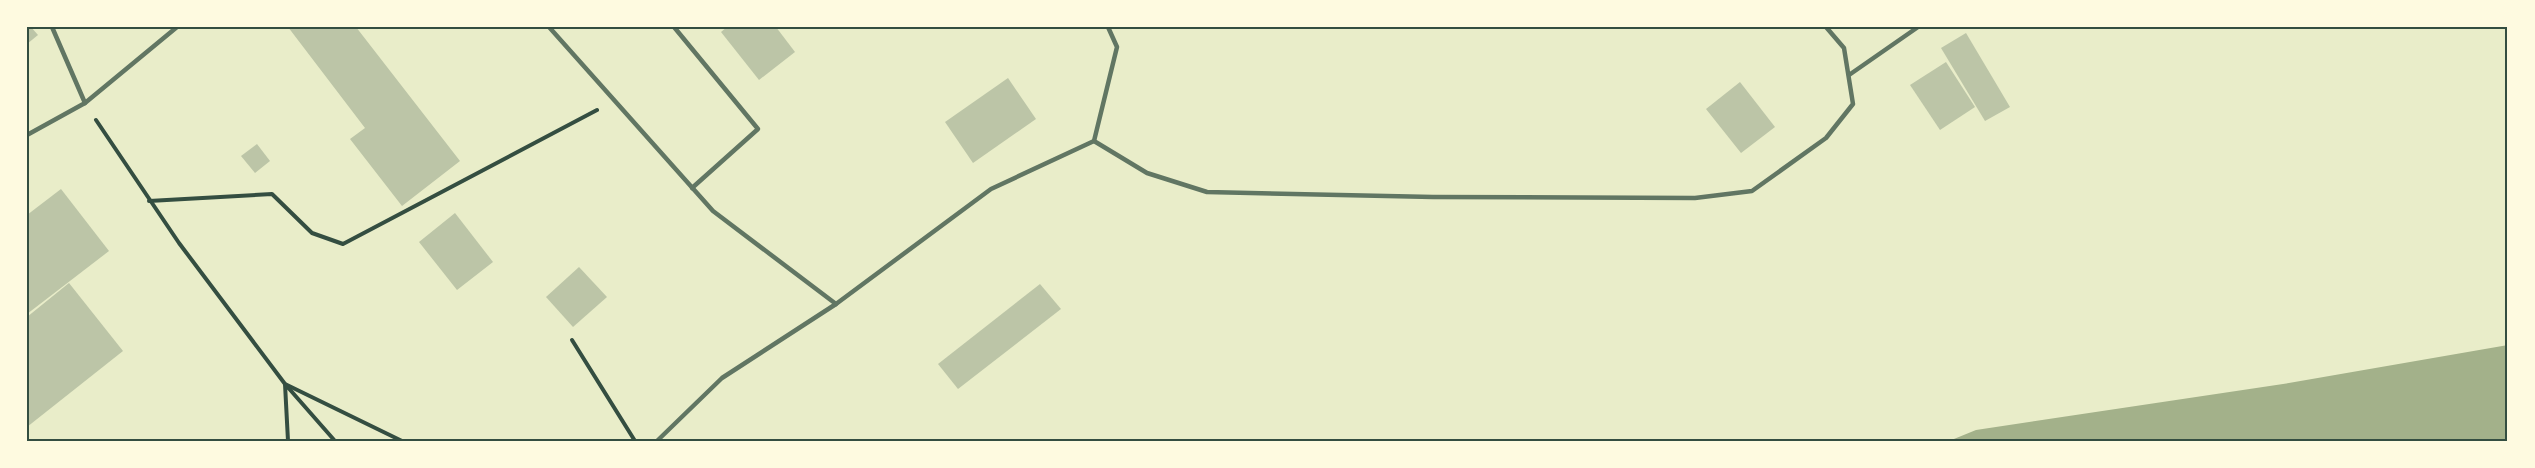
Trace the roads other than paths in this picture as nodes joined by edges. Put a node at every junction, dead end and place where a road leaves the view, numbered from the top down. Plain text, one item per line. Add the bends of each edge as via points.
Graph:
1 (52, 27) edge
2 (177, 27) edge
3 (549, 27) edge
4 (674, 27) edge
5 (1108, 27) edge
6 (1826, 27) edge
7 (1918, 27) edge
8 (1849, 75) junction
9 (85, 103) junction
10 (27, 135) edge
11 (1094, 141) junction
12 (692, 188) junction
13 (836, 304) junction
14 (657, 441) edge

1 - 9 lane
2 - 9 lane
3 - 12 lane
4 - 12 lane via 758,129
5 - 11 lane via 1117,47
6 - 8 lane via 1844,48
7 - 8 lane
8 - 11 lane via 1853,104 1826,138 1752,191 1695,198 1207,192 1147,172
9 - 10 lane
11 - 13 lane via 991,189
12 - 13 lane via 713,211
13 - 14 lane via 722,378

